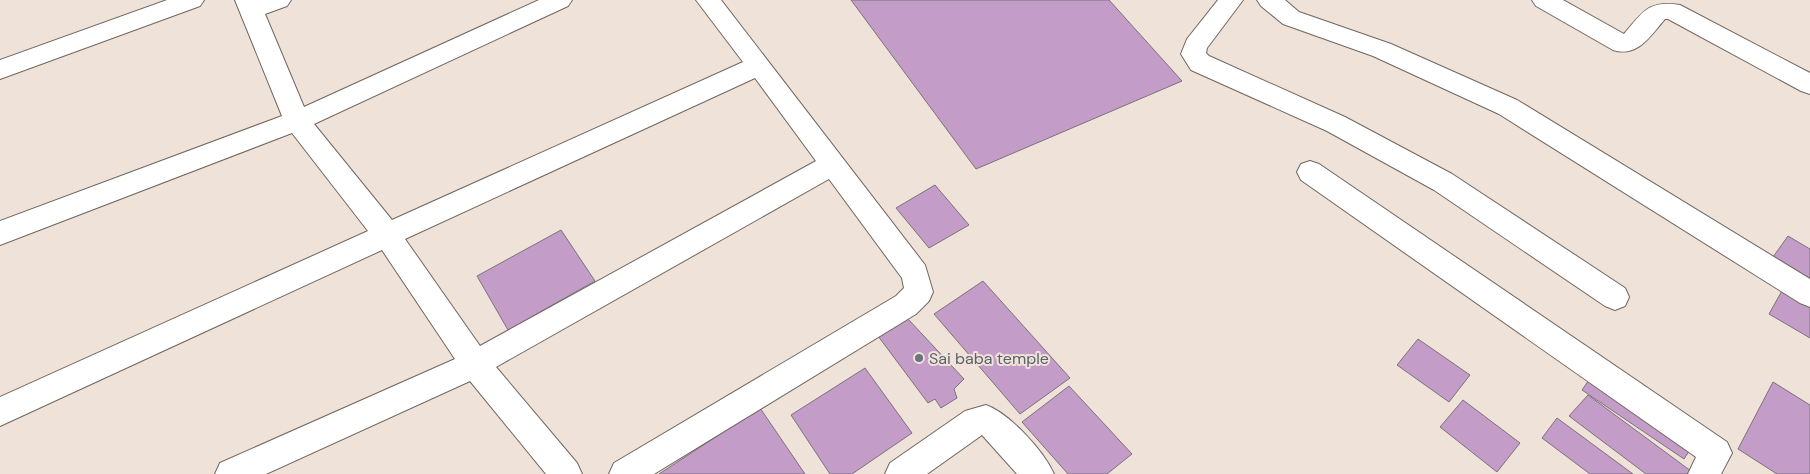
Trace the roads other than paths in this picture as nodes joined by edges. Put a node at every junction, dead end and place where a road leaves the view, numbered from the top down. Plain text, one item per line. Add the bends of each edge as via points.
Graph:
1 (192, 0) edge
2 (279, 0) edge
3 (560, 0) edge
4 (708, 0) edge
5 (1231, 0) edge
6 (1269, 0) edge
7 (1544, 0) edge
8 (250, 5) edge
9 (759, 65) junction
10 (0, 70) edge
11 (1810, 84) edge
12 (297, 122) junction
13 (832, 165) junction
14 (1310, 172) dead end
15 (0, 233) edge
16 (387, 235) junction
17 (1810, 294) edge
18 (1615, 297) dead end
19 (476, 364) junction
20 (0, 412) edge
21 (231, 474) edge
22 (566, 474) edge
23 (625, 474) edge
24 (901, 474) edge
25 (1038, 474) edge
26 (1704, 474) edge

1 - 10 street
2 - 8 street
3 - 12 street
4 - 9 street
5 - 18 street via 1196,45 1192,54 1200,63 1336,124 1443,182
6 - 17 street via 1291,18 1382,50 1508,107
7 - 11 street via 1622,44 1632,42 1659,10 1672,10
8 - 12 street
9 - 13 street
9 - 16 street
12 - 15 street
12 - 16 street
13 - 19 street
13 - 23 street via 915,274 918,292 906,305
14 - 26 street via 1716,453
16 - 19 street
16 - 20 street
19 - 21 street
19 - 22 street
24 - 25 street via 976,421 986,419

